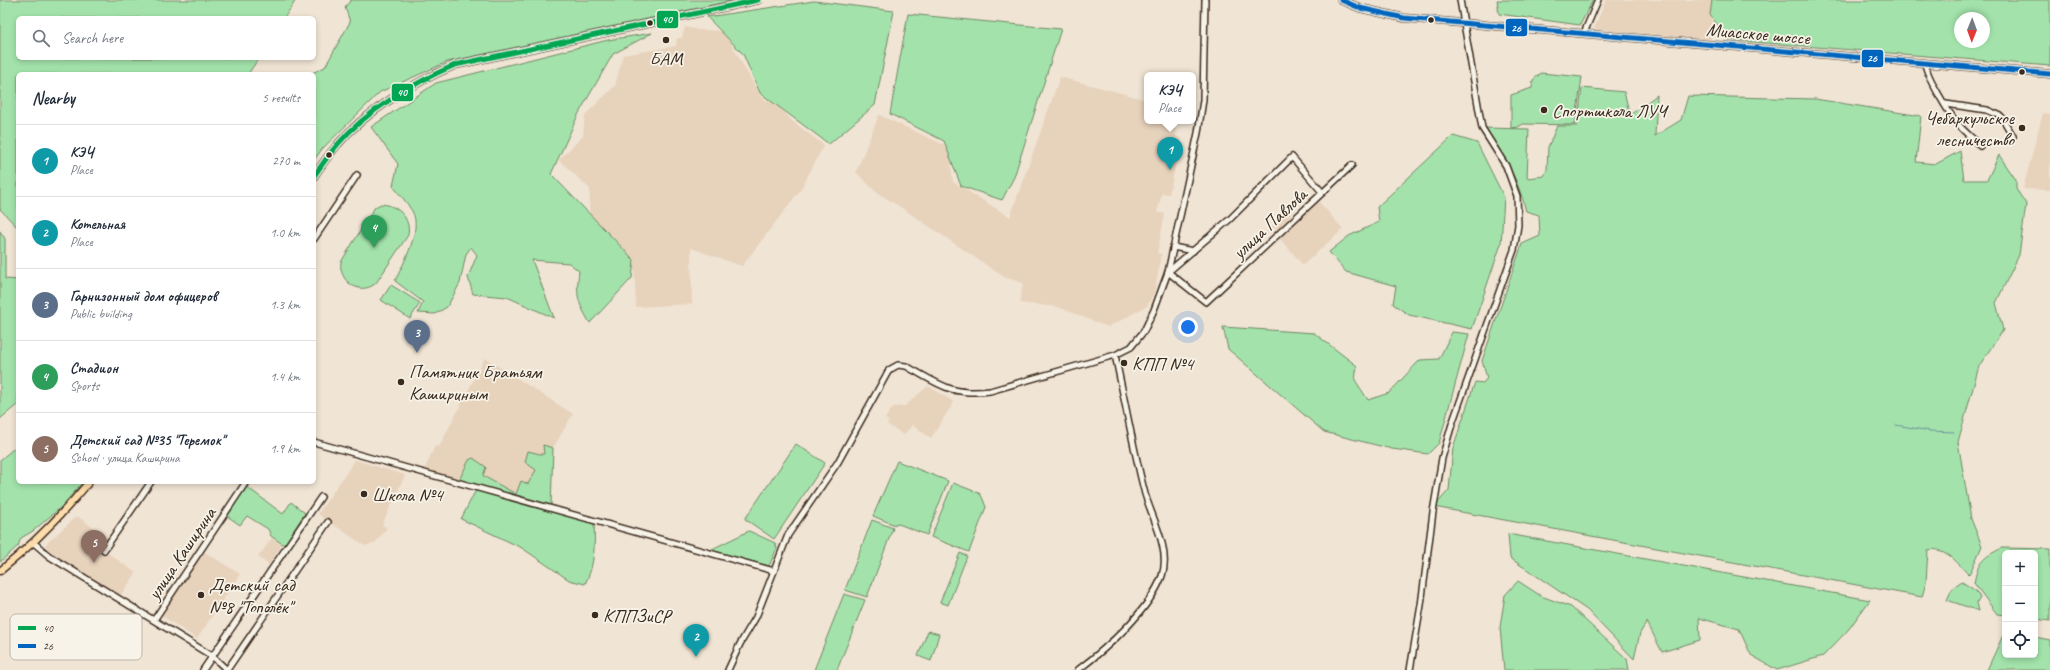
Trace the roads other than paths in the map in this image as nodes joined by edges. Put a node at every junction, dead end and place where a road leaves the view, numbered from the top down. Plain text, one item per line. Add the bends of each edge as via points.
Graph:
1 (758, 0) edge
2 (1205, 0) edge
3 (1341, 0) edge
4 (1460, 0) edge
5 (1598, 0) edge
6 (1350, 2) edge
7 (1464, 22) junction
8 (1584, 32) junction
9 (1925, 63) junction
10 (2050, 74) edge
11 (1946, 104) junction
12 (2013, 136) dead end
13 (1980, 146) dead end
14 (1352, 165) dead end
15 (316, 173) edge
16 (357, 175) dead end
17 (1322, 192) junction
18 (316, 236) edge
19 (1173, 247) junction
20 (1193, 251) junction
21 (1168, 272) junction
22 (1115, 355) junction
23 (316, 443) edge
24 (87, 484) edge
25 (150, 484) edge
26 (245, 484) edge
27 (321, 497) dead end
28 (328, 522) dead end
29 (34, 543) junction
30 (104, 550) dead end
31 (0, 571) edge
32 (774, 571) junction
33 (154, 620) junction
34 (212, 656) junction
35 (203, 670) edge
36 (227, 670) edge
37 (728, 670) edge
38 (1078, 670) edge
39 (1410, 670) edge

1 - 15 main road via 455,65 420,81 350,131
2 - 19 street via 1203,100
3 - 6 main road, Миасское шоссе
4 - 7 street
5 - 8 street
6 - 7 main road, Миасское шоссе via 1397,16
7 - 8 main road, Миасское шоссе
7 - 39 street via 1482,128 1506,166 1517,196 1518,225 1514,250 1442,458
8 - 9 main road, Миасское шоссе
9 - 10 main road, Миасское шоссе
9 - 11 street via 1934,86
11 - 12 street via 1987,110 2001,116
11 - 13 street via 1957,123
14 - 17 street, улица Павлова
16 - 18 street
17 - 20 street via 1292,158 1230,219
17 - 21 street, улица Павлова via 1206,302
19 - 20 street
19 - 21 street
20 - 21 street
21 - 22 street via 1144,331 1131,347
22 - 32 street via 990,391 969,394 953,391 906,366 898,365 889,370 838,462 788,535
22 - 38 street via 1145,493 1162,545 1162,575 1149,599 1128,625
23 - 32 street
24 - 29 main road
25 - 30 street
26 - 33 street, улица Каширина
27 - 34 street
28 - 36 street, улица Каширина
29 - 31 main road
29 - 33 street, улица Каширина via 49,556
32 - 37 street via 756,617
33 - 34 street, улица Каширина
34 - 35 street
34 - 36 street, улица Каширина

